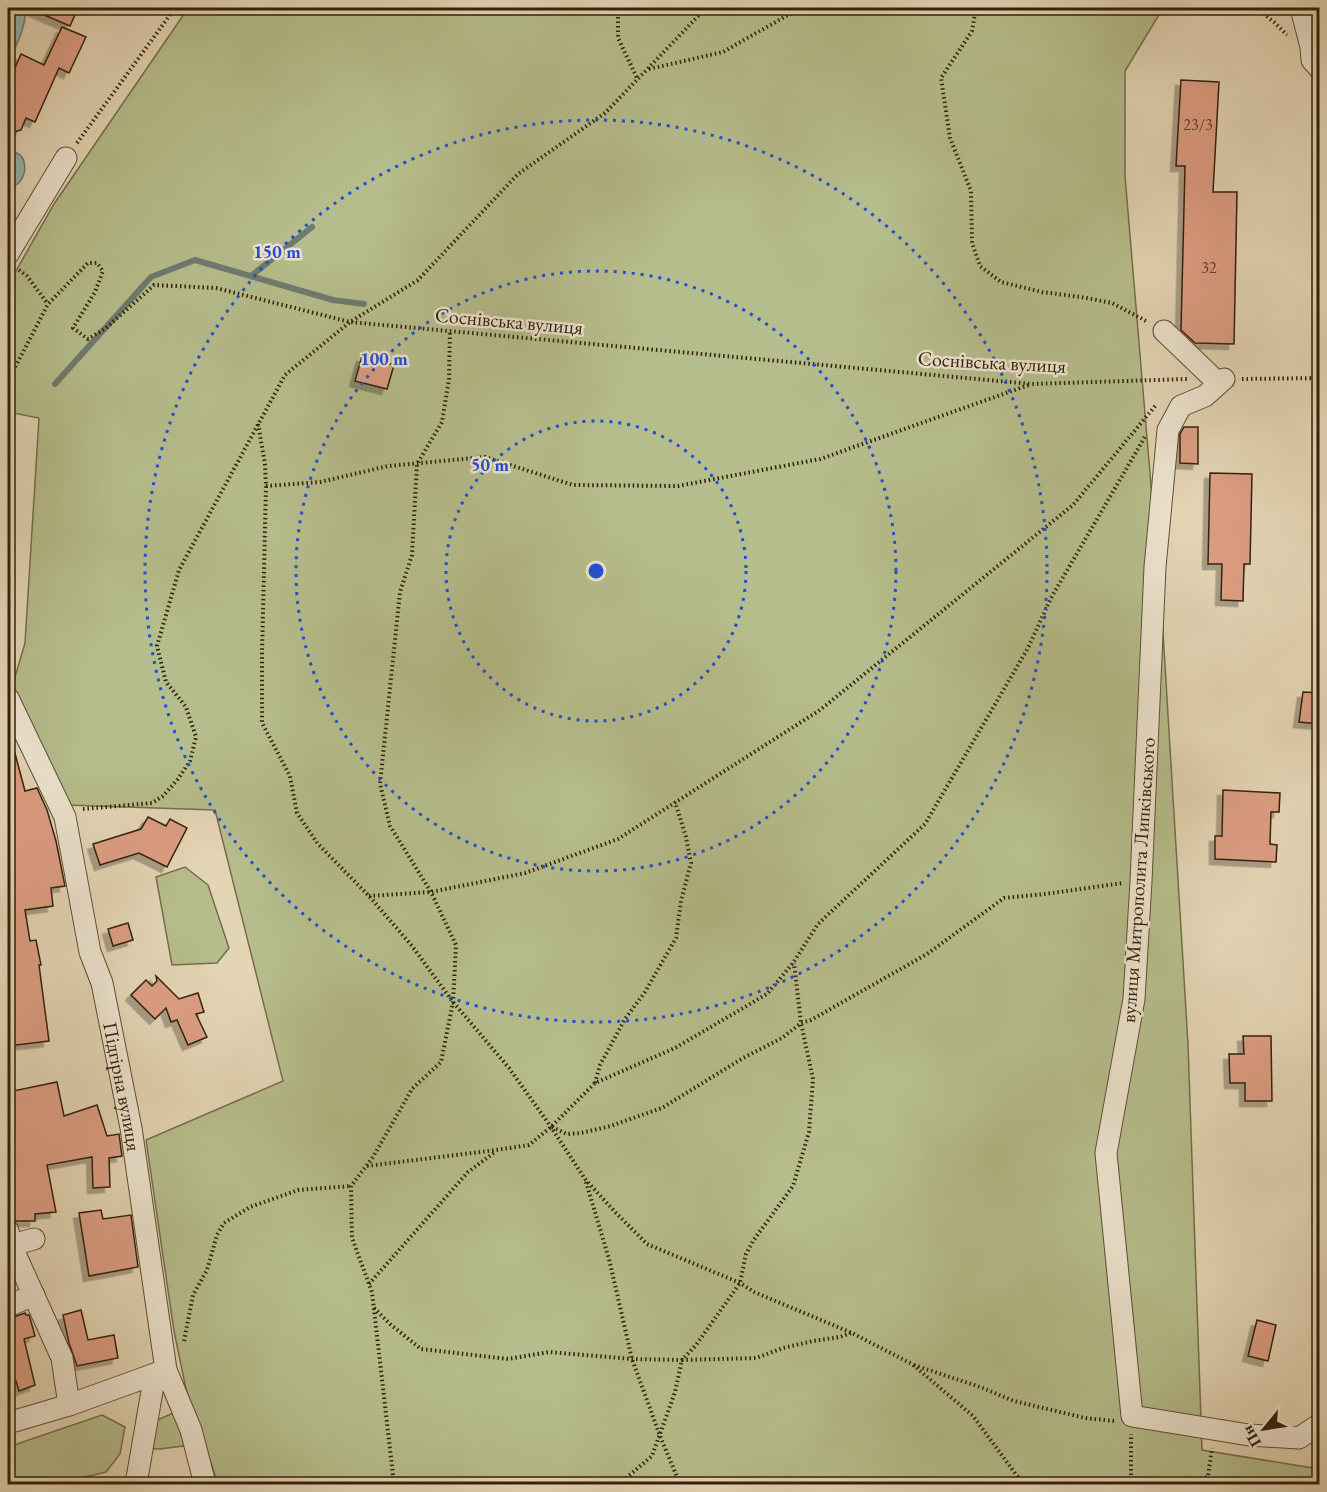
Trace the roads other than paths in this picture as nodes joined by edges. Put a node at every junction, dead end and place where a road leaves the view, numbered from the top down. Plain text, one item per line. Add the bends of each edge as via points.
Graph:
1 (1300, 8) edge
2 (1320, 69) edge
3 (66, 158) road end
4 (12, 262) edge
5 (1164, 331) road end
6 (8, 698) edge
7 (34, 1239) dead end
8 (9, 1240) edge
9 (34, 1294) junction
10 (8, 1306) edge
11 (162, 1368) junction
12 (69, 1405) junction
13 (8, 1423) edge
14 (1320, 1424) edge
15 (137, 1485) edge
16 (205, 1485) edge

1 - 2 street via 1312,60
3 - 4 street
5 - 14 street, вулиця Митрополита Липківського via 1219,379 1205,396 1181,406 1168,430 1155,567 1134,999 1106,1153 1132,1416 1249,1435 1299,1438
6 - 11 street, Підгірна вулиця via 65,817 90,952 102,983 131,1128
7 - 8 street
8 - 9 street
9 - 10 street
9 - 12 street via 62,1358
11 - 12 street
11 - 15 street
11 - 16 street, Підгірна вулиця via 191,1430
12 - 13 street

